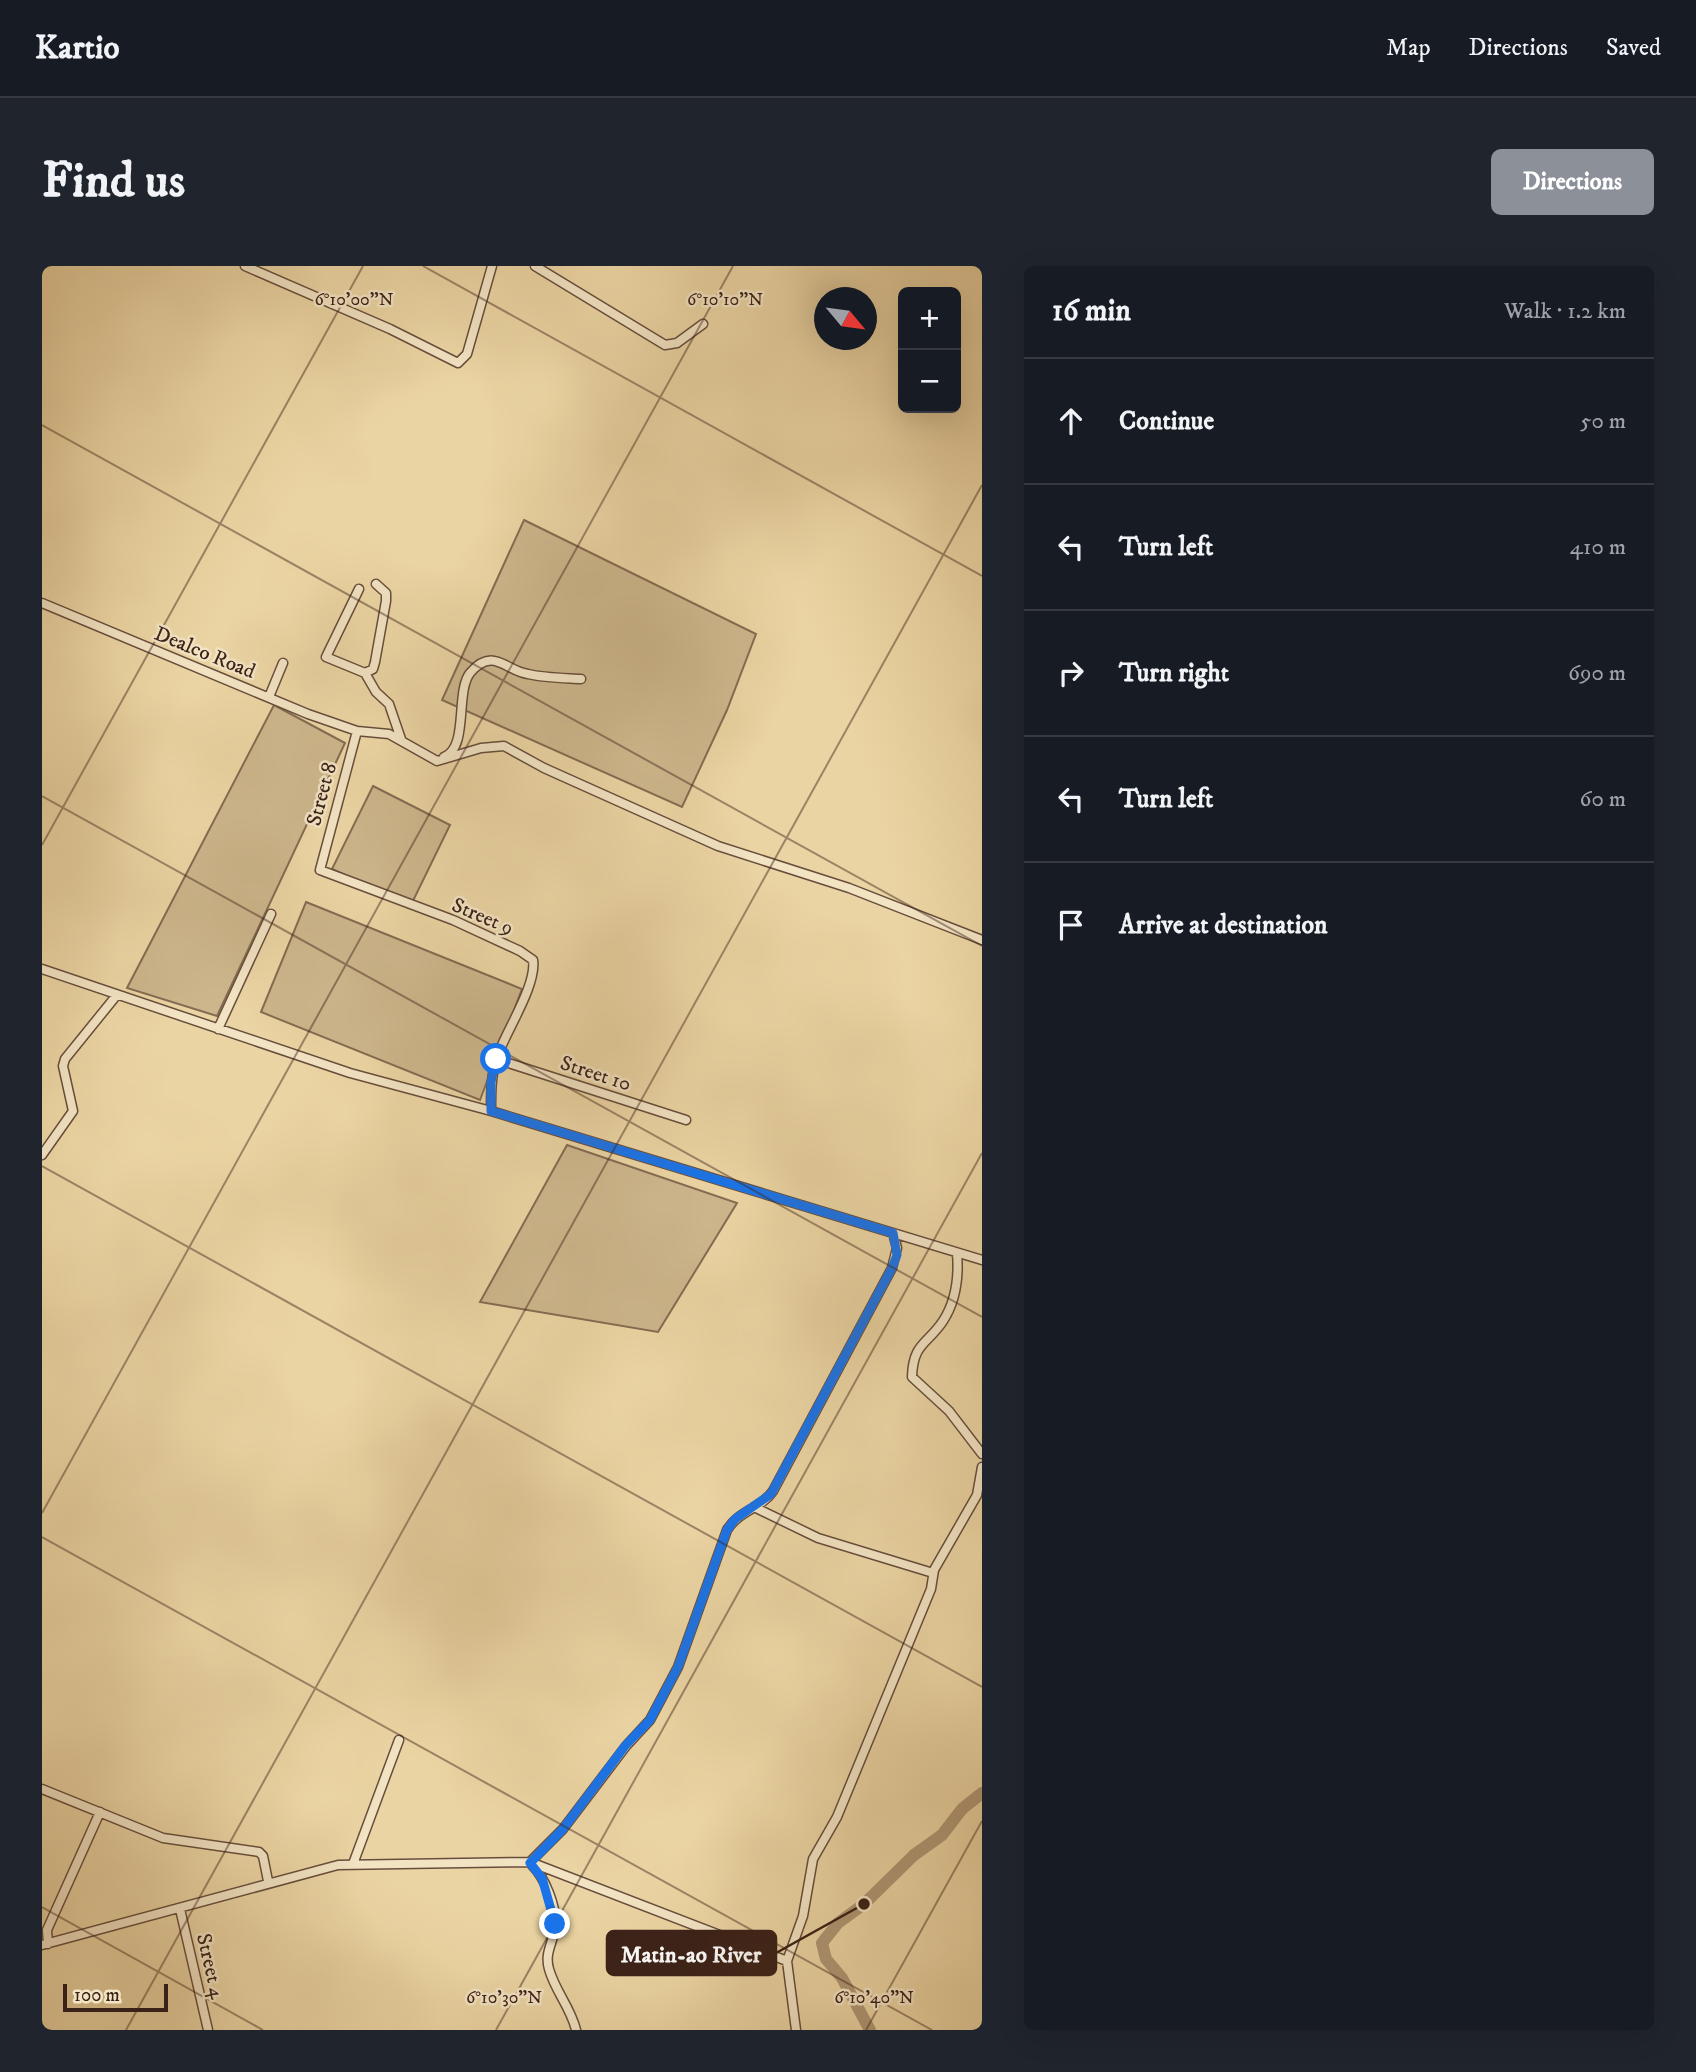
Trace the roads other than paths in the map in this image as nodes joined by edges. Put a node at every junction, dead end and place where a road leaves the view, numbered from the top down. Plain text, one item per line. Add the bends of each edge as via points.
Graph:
1 (244, 266) edge
2 (492, 266) edge
3 (535, 266) edge
4 (704, 324) dead end
5 (376, 584) dead end
6 (359, 589) dead end
7 (42, 603) edge
8 (284, 663) dead end
9 (365, 673) junction
10 (581, 679) dead end
11 (268, 697) junction
12 (357, 731) junction
13 (401, 739) junction
14 (433, 759) junction
15 (319, 866) joint
16 (271, 914) dead end
17 (982, 940) edge
18 (42, 969) edge
19 (116, 996) junction
20 (218, 1029) junction
21 (496, 1059) junction
22 (491, 1111) junction
23 (686, 1120) dead end
24 (42, 1155) edge
25 (893, 1233) junction
26 (957, 1253) junction
27 (982, 1260) edge
28 (982, 1454) edge
29 (982, 1466) edge
30 (754, 1507) junction
31 (933, 1573) junction
32 (399, 1740) dead end
33 (42, 1789) edge
34 (100, 1812) junction
35 (530, 1863) junction
36 (353, 1864) junction
37 (268, 1881) junction
38 (180, 1909) junction
39 (45, 1944) edge
40 (788, 1961) junction
41 (208, 2030) edge
42 (576, 2030) edge
43 (796, 2030) edge

1 - 2 street via 390,329 449,360 461,361 467,354
3 - 4 street via 666,345 677,343
5 - 9 street via 386,593 386,601 373,669
6 - 9 street via 326,657
7 - 11 street, Dealco Road
8 - 11 street
9 - 13 street via 389,704
10 - 14 street via 527,674 502,661 480,665 466,681 455,747 448,756
11 - 12 street, Dealco Road
12 - 13 street, Dealco Road
12 - 15 street, Street 8
13 - 14 street, Dealco Road
14 - 17 street via 445,761 481,748 509,748 718,846 849,888
15 - 21 street, Street 9 via 324,874 453,920 530,956 533,972
16 - 20 street
18 - 19 street
19 - 20 street
19 - 24 street via 65,1059 73,1111
20 - 22 street via 350,1073
21 - 22 street
21 - 23 street, Street 10
22 - 25 street
25 - 26 street
25 - 30 street via 897,1255 892,1268 773,1491
26 - 27 street
26 - 28 street via 957,1288 943,1321 916,1352 912,1377 949,1411
29 - 31 street via 975,1500
30 - 31 street via 818,1538
30 - 35 street via 735,1519 724,1536 678,1667 650,1720
31 - 40 street via 931,1589 840,1811 813,1859 803,1916
32 - 36 street
33 - 34 street
34 - 37 street via 173,1841 259,1853
34 - 39 street via 47,1930
35 - 36 street
35 - 40 street
35 - 42 street via 542,1878 554,1917 547,1949 549,1968
36 - 37 street
37 - 38 street
38 - 39 street
38 - 41 street, Street 4
40 - 43 street

